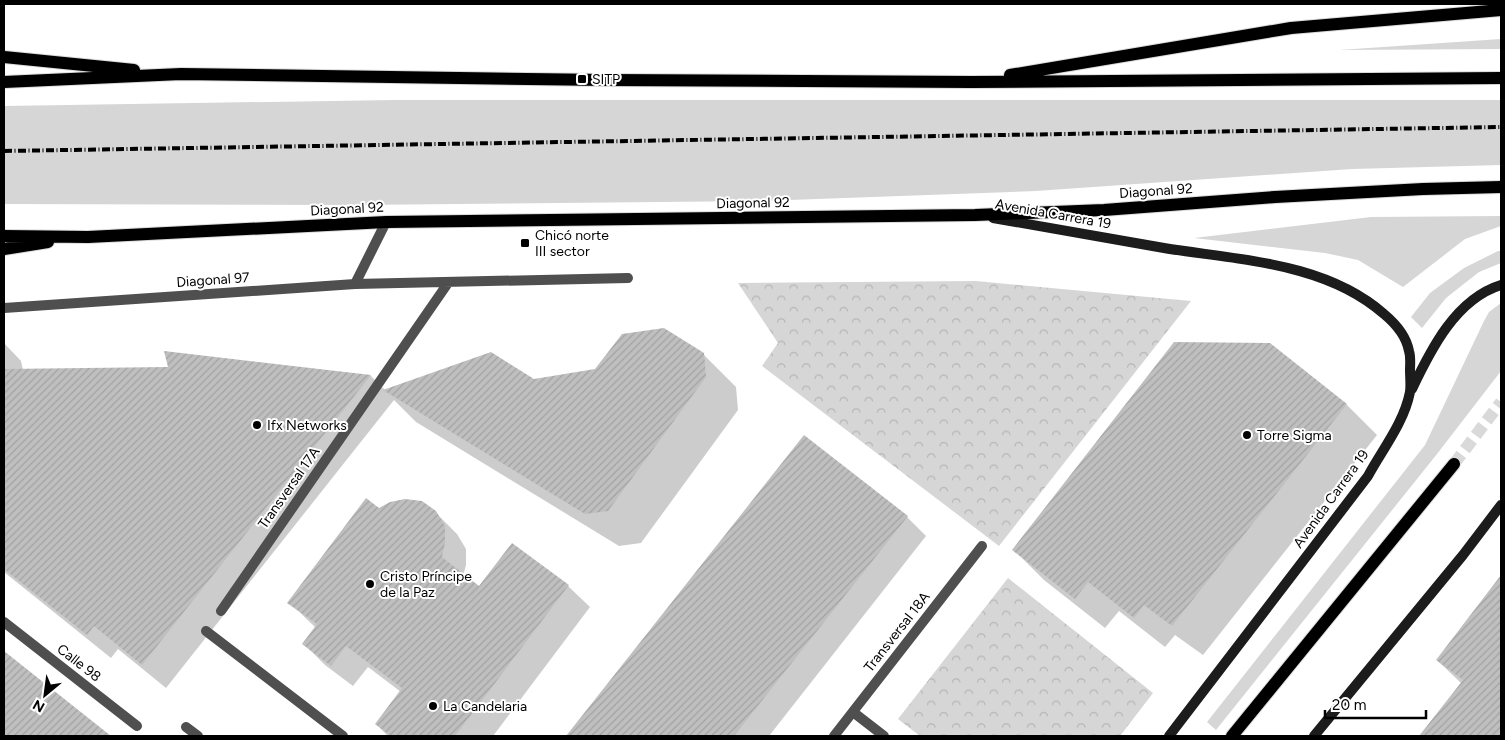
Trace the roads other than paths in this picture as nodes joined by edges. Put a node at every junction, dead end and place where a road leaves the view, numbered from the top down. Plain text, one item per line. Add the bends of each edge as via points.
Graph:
1 (1501, 10) edge
2 (4, 57) edge
3 (181, 74) junction
4 (1501, 78) edge
5 (4, 82) edge
6 (971, 82) junction
7 (1501, 187) edge
8 (975, 215) junction
9 (386, 222) junction
10 (4, 236) edge
11 (88, 236) junction
12 (4, 249) edge
13 (628, 278) dead end
14 (448, 282) junction
15 (355, 284) junction
16 (1501, 285) edge
17 (4, 308) edge
18 (1410, 392) junction
19 (1454, 464) tunnel mouth
20 (1501, 505) edge
21 (982, 546) dead end
22 (221, 611) dead end
23 (4, 622) edge
24 (206, 631) dead end
25 (853, 712) junction
26 (137, 726) dead end
27 (186, 727) dead end
28 (198, 736) edge
29 (343, 736) edge
30 (834, 736) edge
31 (884, 736) edge
32 (1169, 736) edge
33 (1232, 736) edge
34 (1314, 736) edge

1 - 6 main road via 1291,28
2 - 3 main road
3 - 5 main road
3 - 6 main road
4 - 6 main road
7 - 8 main road, Diagonal 92
8 - 9 main road, Diagonal 92
8 - 18 main road, Avenida Carrera 19 via 1282,266 1344,287 1371,303 1400,330 1410,351
9 - 11 main road, Diagonal 92
9 - 15 street
10 - 11 main road, Diagonal 92
11 - 12 main road
13 - 14 street, Diagonal 97
14 - 15 street, Diagonal 97
14 - 22 street, Transversal 17A
15 - 17 street, Diagonal 97
16 - 18 main road via 1488,289 1468,304 1446,328
18 - 32 main road, Avenida Carrera 19 via 1404,412 1368,476
19 - 33 main road
20 - 34 main road
21 - 25 street, Transversal 18A
23 - 26 street, Calle 98
24 - 29 street
25 - 30 street, Transversal 18A
25 - 31 street
27 - 28 street

